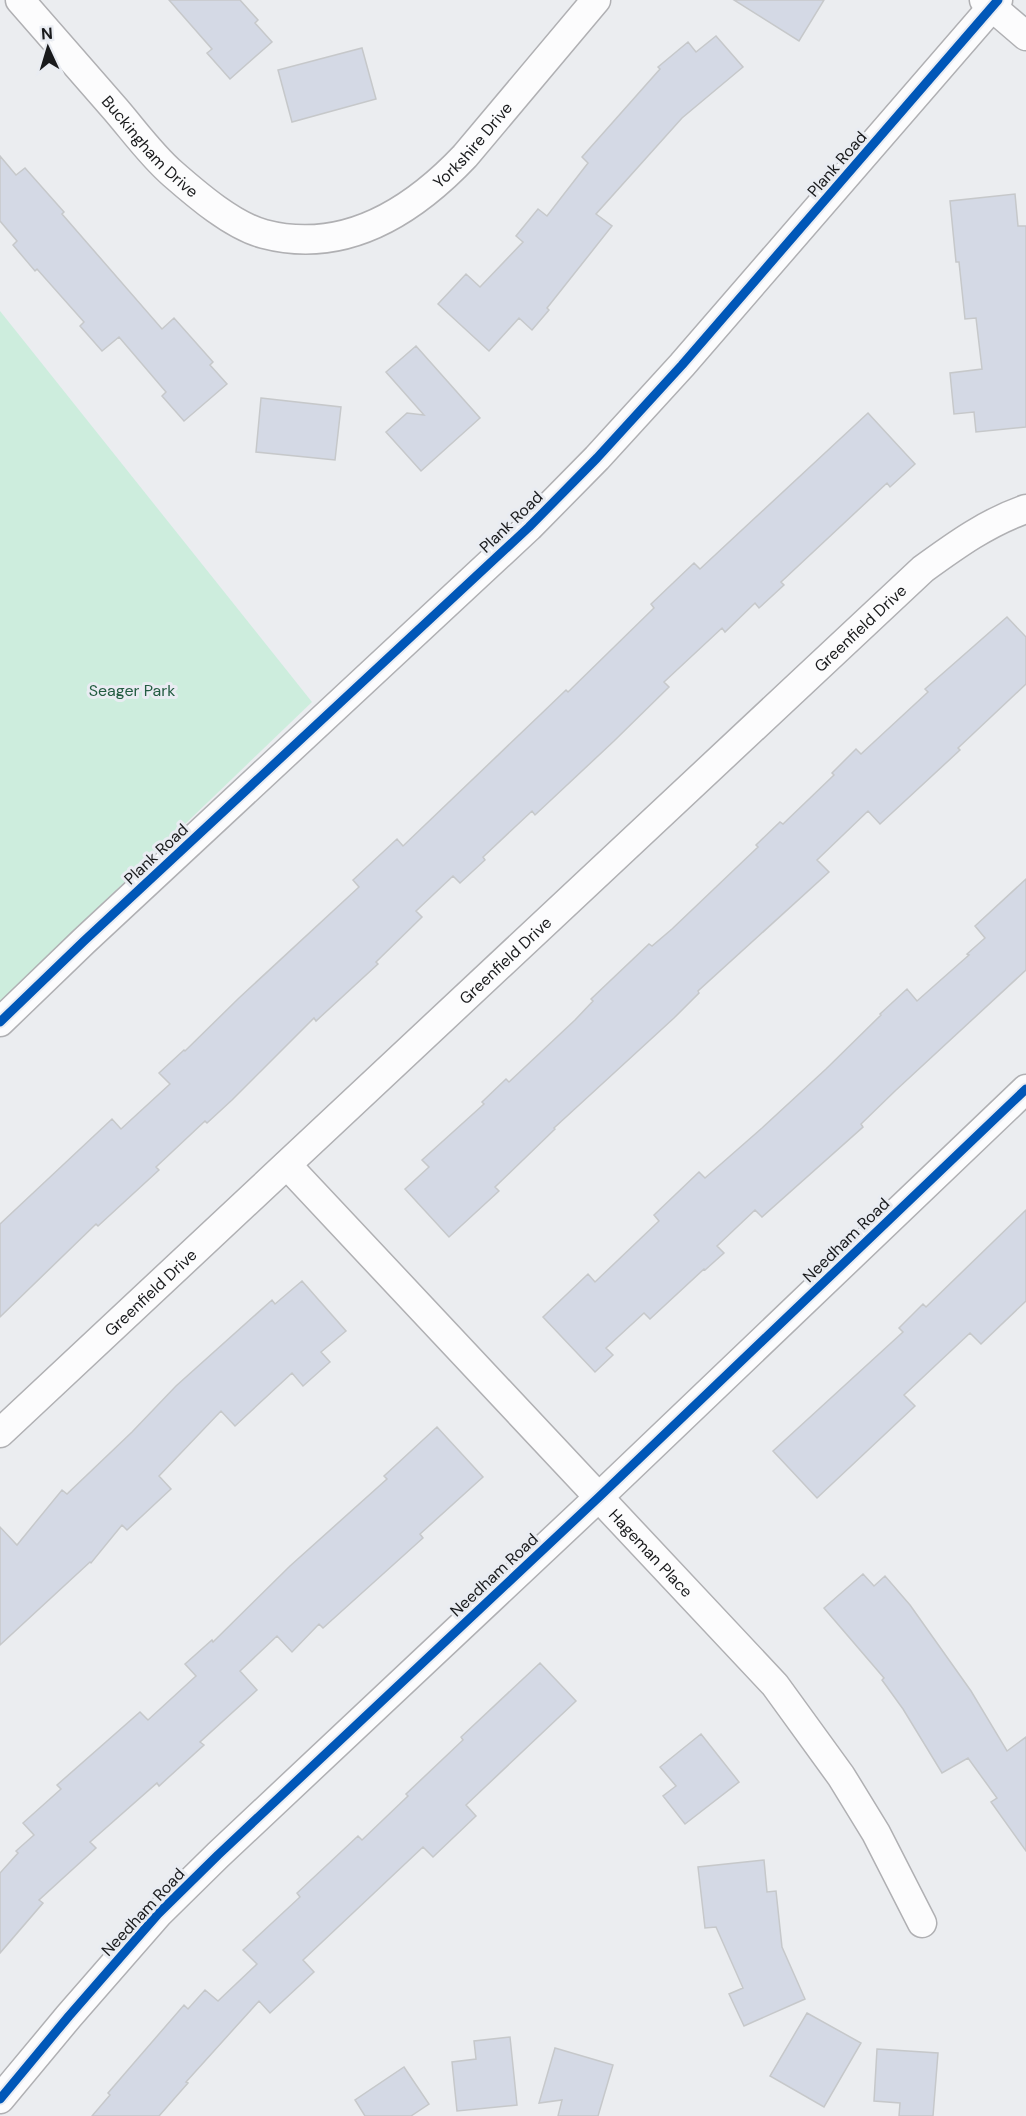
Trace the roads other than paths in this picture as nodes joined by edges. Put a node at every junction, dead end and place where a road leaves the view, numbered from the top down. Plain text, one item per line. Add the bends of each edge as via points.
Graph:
1 (20, 0) edge
2 (596, 0) edge
3 (991, 2) edge
4 (1026, 36) edge
5 (315, 240) joint
6 (1026, 509) edge
7 (0, 1022) edge
8 (1026, 1089) edge
9 (287, 1165) junction
10 (0, 1433) edge
11 (599, 1497) junction
12 (922, 1923) dead end
13 (0, 2099) edge

1 - 5 street, Buckingham Drive via 171,173 239,223 262,233
2 - 5 street, Yorkshire Drive via 444,178 413,202 364,230
3 - 4 street
3 - 7 street, Plank Road via 682,365 597,458 529,527
6 - 9 street, Greenfield Drive via 984,527 923,569
8 - 11 street, Needham Road
9 - 10 street, Greenfield Drive
9 - 11 street, Hageman Place
11 - 12 street, Hageman Place via 775,1685 841,1776 876,1833
11 - 13 street, Needham Road via 158,1914

